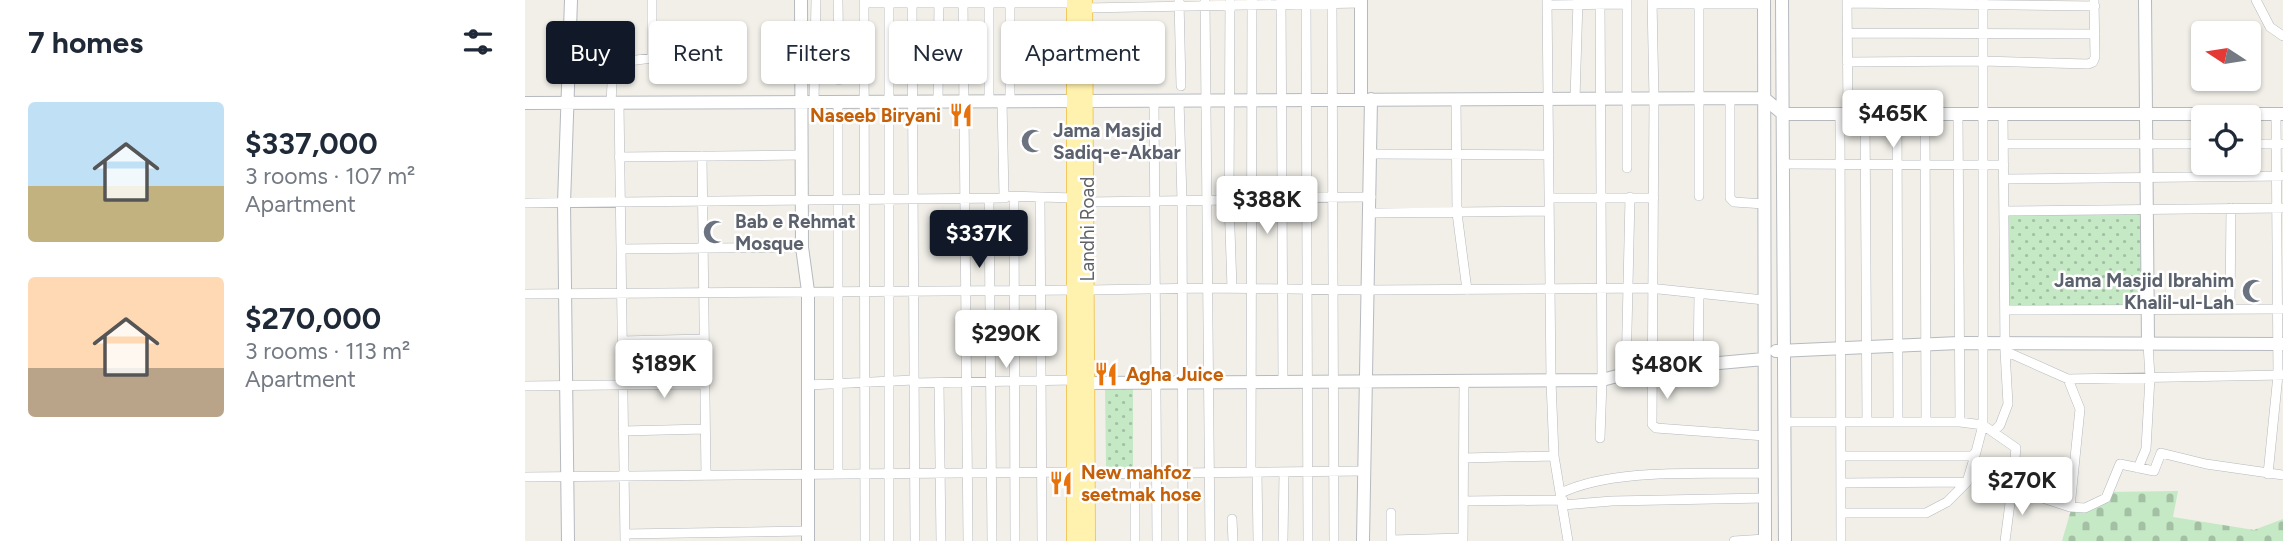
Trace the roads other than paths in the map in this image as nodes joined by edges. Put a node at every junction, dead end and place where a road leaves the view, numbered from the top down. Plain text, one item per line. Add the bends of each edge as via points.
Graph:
1 (571, 0) edge
2 (652, 0) edge
3 (801, 0) edge
4 (816, 0) edge
5 (838, 0) edge
6 (1782, 0) edge
7 (2145, 0) edge
8 (2256, 0) edge
9 (864, 1) edge
10 (889, 1) edge
11 (912, 1) edge
12 (939, 1) edge
13 (963, 1) edge
14 (989, 1) edge
15 (1010, 1) edge
16 (1039, 1) edge
17 (1361, 1) edge
18 (1847, 1) edge
19 (1252, 2) edge
20 (1281, 2) edge
21 (1306, 2) edge
22 (1332, 2) edge
23 (1547, 2) edge
24 (1627, 2) edge
25 (1652, 2) edge
26 (1699, 2) edge
27 (1764, 2) edge
28 (1983, 2) edge
29 (1080, 3) edge
30 (1151, 3) edge
31 (1179, 3) edge
32 (1205, 3) edge
33 (1230, 3) edge
34 (1578, 3) edge
35 (1600, 3) edge
36 (2095, 3) edge
37 (1128, 4) edge
38 (838, 21) edge
39 (1847, 33) junction
40 (2095, 34) junction
41 (1982, 35) junction
42 (2283, 36) edge
43 (1983, 61) junction
44 (1847, 62) junction
45 (1181, 86) dead end
46 (1764, 97) junction
47 (1627, 98) junction
48 (1654, 98) junction
49 (1699, 98) junction
50 (1730, 98) junction
51 (1333, 99) junction
52 (1366, 99) junction
53 (1456, 99) junction
54 (1548, 99) junction
55 (1575, 99) junction
56 (1600, 99) junction
57 (1154, 100) junction
58 (1179, 100) junction
59 (1206, 100) junction
60 (1230, 100) junction
61 (1252, 100) junction
62 (1282, 100) junction
63 (1306, 100) junction
64 (938, 101) junction
65 (963, 101) junction
66 (1000, 101) junction
67 (1080, 101) junction
68 (808, 102) junction
69 (838, 102) junction
70 (864, 102) junction
71 (887, 102) junction
72 (913, 102) junction
73 (525, 103) edge
74 (568, 103) junction
75 (615, 103) junction
76 (2146, 113) junction
77 (1783, 114) junction
78 (1844, 114) junction
79 (1865, 114) junction
80 (1898, 114) junction
81 (1925, 114) junction
82 (1958, 114) junction
83 (1983, 114) junction
84 (2003, 114) junction
85 (2279, 114) edge
86 (2146, 143) junction
87 (2004, 144) junction
88 (2191, 144) edge
89 (2261, 144) edge
90 (2279, 144) edge
91 (1371, 154) junction
92 (802, 155) junction
93 (1457, 155) junction
94 (1549, 155) junction
95 (702, 156) junction
96 (619, 157) junction
97 (1783, 164) junction
98 (1840, 165) junction
99 (1865, 165) junction
100 (1898, 165) junction
101 (1925, 165) junction
102 (1957, 165) junction
103 (1982, 165) junction
104 (2004, 166) junction
105 (1627, 168) dead end
106 (2280, 176) edge
107 (2146, 178) junction
108 (2004, 179) junction
109 (1699, 196) dead end
110 (1307, 197) junction
111 (1333, 197) junction
112 (1371, 197) junction
113 (1601, 197) junction
114 (1630, 197) junction
115 (1010, 198) junction
116 (1040, 198) junction
117 (1252, 198) junction
118 (1282, 198) junction
119 (1549, 198) junction
120 (1654, 198) junction
121 (964, 199) junction
122 (989, 199) junction
123 (802, 200) junction
124 (838, 200) junction
125 (865, 200) junction
126 (888, 200) junction
127 (913, 200) junction
128 (1081, 200) junction
129 (1182, 200) junction
130 (1207, 200) junction
131 (1230, 200) junction
132 (702, 201) junction
133 (1154, 201) junction
134 (525, 202) edge
135 (620, 202) junction
136 (563, 203) junction
137 (1764, 204) junction
138 (2147, 208) junction
139 (2231, 208) junction
140 (2280, 208) edge
141 (1549, 211) junction
142 (2004, 211) junction
143 (1457, 212) junction
144 (1370, 213) junction
145 (2280, 245) edge
146 (802, 247) junction
147 (621, 248) junction
148 (702, 248) junction
149 (2280, 278) edge
150 (1181, 288) junction
151 (1207, 288) junction
152 (1232, 288) junction
153 (1252, 288) junction
154 (1283, 288) junction
155 (1155, 289) junction
156 (1307, 289) junction
157 (1335, 289) junction
158 (1467, 289) junction
159 (1550, 289) junction
160 (1601, 289) junction
161 (1630, 289) junction
162 (1654, 289) junction
163 (964, 290) junction
164 (990, 290) junction
165 (1014, 290) junction
166 (1041, 290) junction
167 (1081, 290) junction
168 (1368, 290) junction
169 (808, 291) junction
170 (838, 291) junction
171 (865, 291) junction
172 (889, 291) junction
173 (914, 291) junction
174 (703, 292) junction
175 (621, 293) junction
176 (525, 294) edge
177 (565, 294) junction
178 (1699, 294) junction
179 (1764, 300) junction
180 (2148, 309) junction
181 (2230, 309) junction
182 (2280, 309) edge
183 (2005, 310) junction
184 (704, 339) junction
185 (622, 341) junction
186 (1959, 343) junction
187 (1982, 343) junction
188 (1899, 344) junction
189 (1926, 344) junction
190 (2148, 344) junction
191 (2280, 344) edge
192 (1841, 346) junction
193 (1866, 346) junction
194 (2005, 347) junction
195 (1784, 351) junction
196 (1765, 355) junction
197 (1698, 366) junction
198 (1653, 369) junction
199 (1626, 374) junction
200 (2281, 375) edge
201 (2150, 377) junction
202 (2068, 379) junction
203 (1334, 380) junction
204 (1364, 380) junction
205 (1602, 380) junction
206 (889, 381) junction
207 (914, 381) junction
208 (1015, 381) junction
209 (1041, 381) junction
210 (1081, 381) junction
211 (1251, 381) junction
212 (1283, 381) junction
213 (1307, 381) junction
214 (1464, 381) junction
215 (1551, 381) junction
216 (865, 382) junction
217 (965, 382) junction
218 (992, 382) junction
219 (1156, 382) junction
220 (1181, 382) junction
221 (1208, 382) junction
222 (939, 383) junction
223 (705, 384) junction
224 (839, 384) junction
225 (623, 385) junction
226 (808, 385) junction
227 (525, 386) edge
228 (566, 386) junction
229 (1784, 422) junction
230 (1841, 422) junction
231 (1867, 422) junction
232 (1898, 422) junction
233 (1926, 422) junction
234 (1960, 422) junction
235 (1983, 425) junction
236 (705, 429) junction
237 (623, 431) junction
238 (1993, 432) junction
239 (1765, 436) junction
240 (1600, 438) dead end
241 (1976, 453) junction
242 (1554, 456) junction
243 (1841, 456) junction
244 (1464, 458) junction
245 (2138, 468) junction
246 (1308, 471) junction
247 (1335, 471) junction
248 (1363, 471) junction
249 (1015, 472) junction
250 (1042, 472) junction
251 (1254, 472) junction
252 (1284, 472) junction
253 (967, 473) junction
254 (992, 473) junction
255 (1081, 473) junction
256 (1182, 473) junction
257 (1209, 473) junction
258 (1765, 473) junction
259 (915, 474) junction
260 (941, 474) junction
261 (1135, 474) junction
262 (1157, 474) junction
263 (2268, 474) junction
264 (808, 475) junction
265 (838, 475) junction
266 (865, 475) junction
267 (890, 475) junction
268 (2283, 475) edge
269 (706, 476) junction
270 (525, 477) edge
271 (567, 478) junction
272 (624, 478) junction
273 (1967, 482) junction
274 (1841, 484) junction
275 (2012, 488) junction
276 (1765, 498) junction
277 (1562, 499) junction
278 (1463, 501) junction
279 (2070, 507) junction
280 (1391, 513) dead end
281 (1841, 513) junction
282 (1232, 519) dead end
283 (808, 536) edge
284 (625, 537) edge
285 (1391, 540) edge
286 (1463, 540) edge
287 (1765, 540) edge
288 (568, 541) edge
289 (865, 541) edge
290 (889, 541) edge
291 (915, 541) edge
292 (941, 541) edge
293 (968, 541) edge
294 (992, 541) edge
295 (1015, 541) edge
296 (1042, 541) edge
297 (1074, 541) edge
298 (1088, 541) edge
299 (1135, 541) edge
300 (1157, 541) edge
301 (1183, 541) edge
302 (1210, 541) edge
303 (1233, 541) edge
304 (1258, 541) edge
305 (1283, 541) edge
306 (1308, 541) edge
307 (1334, 541) edge
308 (1363, 541) edge
309 (1568, 541) edge
310 (1734, 541) edge
311 (1785, 541) edge
312 (1841, 541) edge
313 (2005, 541) edge

1 - 74 street
2 - 75 street via 652,58 613,63
3 - 68 street
4 - 68 street
5 - 38 street
6 - 77 street
7 - 76 street
8 - 42 street via 2270,27
9 - 10 street
9 - 70 street
10 - 11 street
10 - 71 street
11 - 12 street
11 - 72 street
12 - 13 street
12 - 64 street
13 - 14 street
13 - 65 street
14 - 15 street
14 - 66 street
15 - 16 street
15 - 66 street
16 - 29 street
17 - 22 street
17 - 52 street
18 - 28 street
18 - 39 street
19 - 20 street
19 - 33 street
19 - 61 street
20 - 21 street
20 - 62 street
21 - 22 street
21 - 63 street
22 - 51 street
23 - 34 street
23 - 54 street
24 - 35 street
24 - 47 street
25 - 26 street
25 - 48 street
26 - 27 street
26 - 49 street
27 - 46 street
28 - 36 street
28 - 41 street
29 - 37 street
29 - 67 main road, Landhi Road
30 - 31 street
30 - 37 street
31 - 32 street
31 - 45 street
32 - 33 street
32 - 59 street
33 - 60 street
34 - 35 street
34 - 55 street
35 - 56 street
36 - 40 street
39 - 41 street
39 - 44 street
40 - 41 street
40 - 43 street via 2095,57 2088,64
41 - 43 street
43 - 44 street
43 - 83 street
44 - 78 street
46 - 50 street
46 - 77 street
46 - 137 street
47 - 48 street
47 - 56 street
47 - 105 street
48 - 49 street
48 - 120 street
49 - 50 street
49 - 109 street
50 - 137 street via 1730,198
51 - 52 street
51 - 63 street
51 - 111 street
52 - 53 street
52 - 91 street
53 - 54 street
53 - 93 street
54 - 55 street
54 - 94 street
55 - 56 street
56 - 113 street
57 - 58 street
57 - 67 street
57 - 133 street
58 - 59 street
58 - 129 street
59 - 60 street
59 - 130 street
60 - 61 street
60 - 131 street
61 - 62 street
61 - 117 street
62 - 63 street
62 - 118 street
63 - 110 street
64 - 65 street
64 - 72 street
65 - 66 street
65 - 121 street
66 - 67 street
66 - 115 street via 1003,195
67 - 128 main road, Landhi Road
68 - 69 street
68 - 75 street
68 - 92 street
69 - 70 street
69 - 124 street
70 - 71 street
70 - 125 street
71 - 72 street
71 - 126 street
72 - 127 street
73 - 74 street
74 - 75 street
74 - 136 street
75 - 96 street
76 - 84 street
76 - 85 street
76 - 86 street
77 - 78 street
77 - 97 street
78 - 79 street
78 - 98 street
79 - 80 street
79 - 99 street
80 - 81 street
80 - 100 street
81 - 82 street
81 - 101 street
82 - 83 street
82 - 102 street
83 - 84 street
83 - 103 street
84 - 87 street
85 - 90 street
86 - 87 street
86 - 88 street
86 - 107 street
87 - 104 street
89 - 90 street
90 - 106 street
91 - 93 street
91 - 112 street
92 - 95 street
92 - 123 street
93 - 94 street
93 - 143 street
94 - 119 street
95 - 96 street
95 - 132 street
96 - 135 street
97 - 98 street
97 - 195 street
98 - 99 street
98 - 192 street
99 - 100 street
99 - 193 street
100 - 101 street
100 - 188 street
101 - 102 street
101 - 189 street
102 - 103 street
102 - 186 street
103 - 104 street
103 - 187 street
104 - 108 street
106 - 107 street
106 - 140 street
107 - 108 street
107 - 138 street
108 - 142 street
110 - 111 street
110 - 118 street
110 - 156 street
111 - 112 street
111 - 157 street
112 - 144 street
113 - 114 street
113 - 119 street
113 - 160 street
114 - 120 street
114 - 161 street
115 - 116 street
115 - 122 street
115 - 165 street
116 - 128 street
116 - 166 street
117 - 118 street
117 - 153 street
118 - 154 street
119 - 141 street
120 - 162 street
121 - 122 street
121 - 127 street
121 - 163 street
122 - 164 street
123 - 124 street
123 - 132 street
123 - 146 street
124 - 125 street
124 - 170 street
125 - 126 street
125 - 171 street
126 - 127 street
126 - 172 street
127 - 173 street
128 - 133 street
128 - 167 main road, Landhi Road
129 - 130 street
129 - 133 street
129 - 150 street
130 - 131 street
130 - 151 street
131 - 152 street
132 - 135 street
132 - 148 street
133 - 155 street
134 - 136 street
135 - 136 street
135 - 147 street
136 - 177 street
137 - 179 street
138 - 139 street
138 - 142 street
138 - 180 street
139 - 140 street
139 - 181 street
140 - 145 street
141 - 143 street
141 - 159 street
142 - 183 street
143 - 144 street
143 - 158 street
144 - 168 street
145 - 149 street
146 - 148 street
146 - 169 street
147 - 148 street
147 - 175 street
148 - 174 street
149 - 182 street
150 - 151 street
150 - 155 street
150 - 220 street
151 - 152 street
151 - 221 street
152 - 153 street
153 - 154 street
153 - 211 street
154 - 156 street
154 - 212 street
155 - 167 street
155 - 219 street
156 - 157 street
156 - 213 street
157 - 168 street
157 - 203 street
158 - 159 street
158 - 168 street
159 - 160 street
159 - 215 street
160 - 161 street
160 - 205 street
161 - 162 street
161 - 199 street
162 - 178 street
162 - 198 street
163 - 164 street
163 - 173 street
163 - 217 street
164 - 165 street
164 - 218 street
165 - 166 street
165 - 208 street
166 - 167 street
166 - 209 street
167 - 210 main road, Landhi Road
168 - 204 street
169 - 170 street
169 - 174 street
169 - 226 street
170 - 171 street
170 - 224 street
171 - 172 street
171 - 216 street
172 - 173 street
172 - 206 street
173 - 207 street
174 - 175 street
174 - 184 street
175 - 177 street
175 - 185 street
176 - 177 street
177 - 228 street
178 - 179 street
178 - 197 street
179 - 196 street
180 - 181 street
180 - 183 street
180 - 190 street
181 - 182 street
182 - 191 street
183 - 194 street
184 - 185 street
184 - 223 street
185 - 225 street
186 - 187 street
186 - 189 street
186 - 234 street
187 - 194 street
187 - 235 street
188 - 189 street
188 - 193 street
188 - 232 street
189 - 233 street
190 - 191 street
190 - 194 street
190 - 201 street
191 - 200 street
192 - 193 street
192 - 195 street
192 - 230 street
193 - 231 street
194 - 202 street
194 - 238 street via 2008,404
195 - 196 street
195 - 229 street
196 - 197 street
196 - 239 street
197 - 198 street
198 - 199 street
198 - 239 street via 1653,427
199 - 205 street
200 - 201 street
200 - 263 street
201 - 202 street
201 - 245 street via 2146,449
202 - 279 street via 2080,410
203 - 204 street
203 - 213 street
203 - 247 street
204 - 214 street
204 - 248 street
205 - 215 street
205 - 240 street
206 - 207 street
206 - 216 street
206 - 267 street
207 - 222 street
207 - 259 street
208 - 209 street
208 - 218 street
208 - 249 street
209 - 210 street
209 - 250 street
210 - 219 street
210 - 255 main road, Landhi Road
211 - 212 street
211 - 221 street
211 - 251 street
212 - 213 street
213 - 246 street
214 - 215 street
214 - 244 street
215 - 242 street
216 - 224 street
216 - 266 street
217 - 218 street
217 - 222 street
217 - 253 street
218 - 254 street
219 - 220 street
219 - 262 street
220 - 221 street
220 - 256 street
221 - 257 street
222 - 260 street
223 - 225 street
223 - 236 street
224 - 226 street
224 - 265 street
225 - 228 street
225 - 237 street
226 - 264 street
227 - 228 street
228 - 271 street
229 - 230 street
229 - 311 street
230 - 231 street
230 - 243 street
231 - 232 street
232 - 233 street
233 - 234 street
234 - 235 street
235 - 238 street
235 - 241 street
236 - 237 street
236 - 269 street
237 - 272 street
238 - 275 street via 2016,448
239 - 258 street
241 - 243 street
241 - 273 street
242 - 244 street
242 - 277 street
243 - 274 street
244 - 278 street
245 - 263 street via 2154,471 2164,453
245 - 279 street via 2120,464 2106,498 2085,508
246 - 247 street
246 - 252 street
246 - 306 street
247 - 248 street
247 - 307 street
248 - 308 street
249 - 250 street
249 - 254 street
249 - 295 street
250 - 255 street
250 - 296 street
251 - 252 street
251 - 257 street
251 - 304 street
252 - 305 street
253 - 254 street
253 - 260 street
253 - 293 street
254 - 294 street
255 - 261 street
255 - 297 main road, Landhi Road
255 - 298 main road, Landhi Road
256 - 257 street
256 - 262 street
256 - 301 street
257 - 302 street
258 - 276 street
258 - 277 street via 1600,480 1581,484
259 - 260 street
259 - 267 street
259 - 291 street
260 - 292 street
261 - 262 street
261 - 299 street
262 - 300 street
263 - 268 street
264 - 265 street
264 - 269 street
264 - 283 street
265 - 266 street
266 - 267 street
266 - 289 street
267 - 290 street
269 - 272 street
270 - 271 street
271 - 272 street
271 - 288 street
272 - 284 street
273 - 274 street
273 - 281 street via 1947,502 1926,513
274 - 281 street
275 - 279 street
275 - 313 street
276 - 277 street
276 - 287 street
277 - 278 street
277 - 309 street
278 - 286 street
280 - 285 street
281 - 312 street
282 - 303 street
283 - 284 street
285 - 286 street
287 - 310 street

